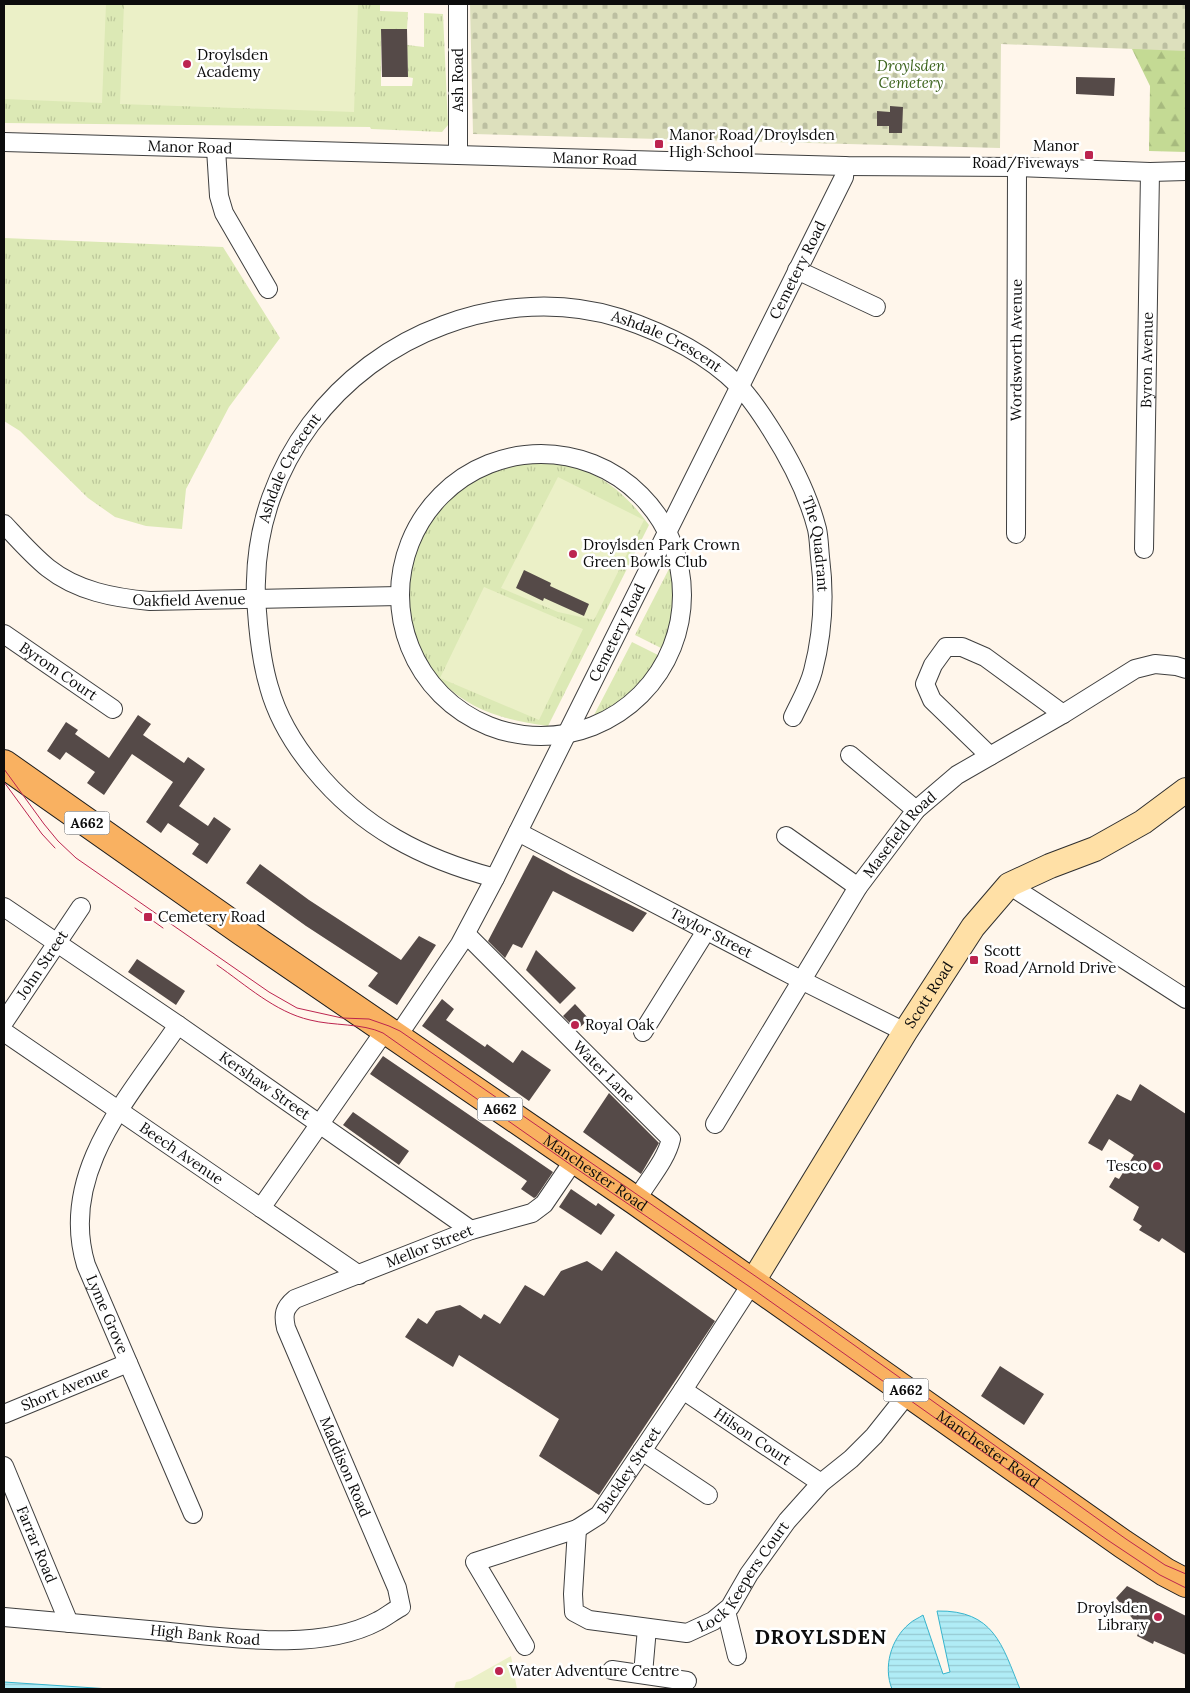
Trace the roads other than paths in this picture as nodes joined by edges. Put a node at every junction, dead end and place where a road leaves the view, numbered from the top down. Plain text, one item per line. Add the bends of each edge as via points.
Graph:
1 (458, 4) edge
2 (4, 142) edge
3 (216, 149) junction
4 (458, 155) junction
5 (845, 166) junction
6 (1017, 167) junction
7 (1186, 171) edge
8 (1150, 172) junction
9 (797, 270) junction
10 (268, 289) dead end
11 (876, 307) dead end
12 (739, 386) junction
13 (4, 524) edge
14 (667, 532) junction
15 (1016, 534) dead end
16 (1144, 549) dead end
17 (399, 596) junction
18 (256, 599) junction
19 (4, 634) edge
20 (1186, 669) edge
21 (113, 709) dead end
22 (1064, 714) junction
23 (793, 717) dead end
24 (566, 736) junction
25 (850, 755) dead end
26 (990, 756) junction
27 (4, 764) edge
28 (1186, 790) edge
29 (916, 810) junction
30 (518, 832) junction
31 (786, 836) dead end
32 (495, 878) junction
33 (1009, 885) junction
34 (858, 887) junction
35 (4, 907) edge
36 (81, 907) dead end
37 (706, 931) junction
38 (466, 934) junction
39 (57, 943) junction
40 (801, 980) junction
41 (1186, 999) edge
42 (4, 1022) edge
43 (178, 1025) junction
44 (4, 1032) edge
45 (643, 1032) dead end
46 (905, 1032) junction
47 (391, 1033) junction
48 (119, 1111) junction
49 (320, 1124) junction
50 (715, 1124) dead end
51 (574, 1160) junction
52 (636, 1201) junction
53 (261, 1208) junction
54 (471, 1230) junction
55 (359, 1275) junction
56 (752, 1283) junction
57 (286, 1328) joint
58 (128, 1363) junction
59 (683, 1390) junction
60 (909, 1392) junction
61 (4, 1414) edge
62 (642, 1451) junction
63 (4, 1466) edge
64 (821, 1483) junction
65 (708, 1495) dead end
66 (193, 1514) dead end
67 (577, 1529) junction
68 (1186, 1583) edge
69 (401, 1606) joint
70 (726, 1611) junction
71 (4, 1617) edge
72 (69, 1623) junction
73 (647, 1628) junction
74 (525, 1646) dead end
75 (737, 1656) dead end
76 (612, 1670) dead end
77 (643, 1674) junction
78 (687, 1681) dead end

1 - 4 street, Ash Road
2 - 3 street, Manor Road
3 - 4 street, Manor Road
3 - 10 street via 219,196 224,213
4 - 5 street, Manor Road
5 - 6 street, Manor Road
5 - 9 street, Cemetery Road via 844,178
6 - 8 street, Manor Road
6 - 15 street, Wordsworth Avenue
7 - 8 street, Manor Road
8 - 16 street, Byron Avenue
9 - 11 street
9 - 12 street, Cemetery Road
12 - 14 street, Cemetery Road
12 - 18 street, Ashdale Crescent via 679,343 635,323 589,310 535,306 497,310 426,331 370,364 346,383 304,432 287,459 264,521 258,553
12 - 23 street, The Quadrant via 783,449 805,494 818,531 823,585 822,624 812,674
13 - 18 street, Oakfield Avenue via 49,569 102,595 150,601
14 - 17 street via 630,488 589,462 559,454 514,456 468,473 439,496 425,513 405,547
14 - 24 street, Cemetery Road
14 - 24 street via 682,584 679,632 669,657 654,681 624,711 591,728
17 - 18 street, Oakfield Avenue
17 - 24 street via 412,650 438,692 458,707 503,730
18 - 32 street, Ashdale Crescent via 269,690 292,737 312,766 350,806 404,844 439,861
19 - 21 street, Byrom Court
20 - 22 street, Masefield Road via 1155,664 1135,669
22 - 26 street, Masefield Road
22 - 26 street via 985,657 962,647 946,647 933,665 926,684 932,700
24 - 30 street, Cemetery Road
25 - 29 street
26 - 29 street, Masefield Road via 956,775
27 - 47 main road, Manchester Road / A662
28 - 33 street, Scott Road via 1143,822 1095,849
29 - 34 street, Masefield Road
30 - 32 street, Cemetery Road
30 - 37 street, Taylor Street
31 - 34 street
32 - 38 street, Cemetery Road
33 - 41 street
33 - 46 street, Scott Road via 973,926
34 - 40 street, Masefield Road
35 - 39 street, Kershaw Street
36 - 39 street, John Street
37 - 40 street, Taylor Street
37 - 45 street
38 - 47 street, Cemetery Road
38 - 52 street, Water Lane via 671,1139
39 - 42 street, John Street
39 - 43 street, Kershaw Street
40 - 46 street, Taylor Street
40 - 50 street, Masefield Road
43 - 48 street, Lyme Grove
43 - 49 street, Kershaw Street
44 - 48 street, Beech Avenue
46 - 56 street, Scott Road
47 - 49 street, Cemetery Road
47 - 51 main road, Manchester Road / A662
48 - 53 street, Beech Avenue
48 - 58 street, Lyme Grove via 96,1149 84,1185 80,1203 80,1234 86,1265
49 - 53 street, Cemetery Road
49 - 54 street, Kershaw Street
51 - 52 main road, Manchester Road / A662
51 - 54 street, Mellor Street via 544,1204 532,1214
52 - 56 main road, Manchester Road / A662
53 - 55 street, Beech Avenue
54 - 55 street, Mellor Street
55 - 57 street, Mellor Street via 295,1299 285,1311
56 - 59 street, Buckley Street
56 - 60 main road, Manchester Road / A662
57 - 69 street, Maddison Road via 397,1588
58 - 61 street, Short Avenue
58 - 66 street, Lyme Grove
59 - 62 street, Buckley Street
59 - 64 street, Hilson Court
60 - 64 street, Lock Keepers Court via 874,1436
60 - 68 main road, Manchester Road / A662 via 1122,1544
62 - 65 street
62 - 67 street, Buckley Street via 599,1515
63 - 72 street, Farrar Road
64 - 70 street, Lock Keepers Court via 787,1520
67 - 73 street, Lock Keepers Court via 574,1612 589,1620
67 - 74 street, Buckley Street via 475,1562
69 - 72 street, High Bank Road via 362,1628 294,1641
70 - 73 street, Lock Keepers Court via 686,1633
70 - 75 street
71 - 72 street, High Bank Road
73 - 77 street
76 - 77 street
77 - 78 street

